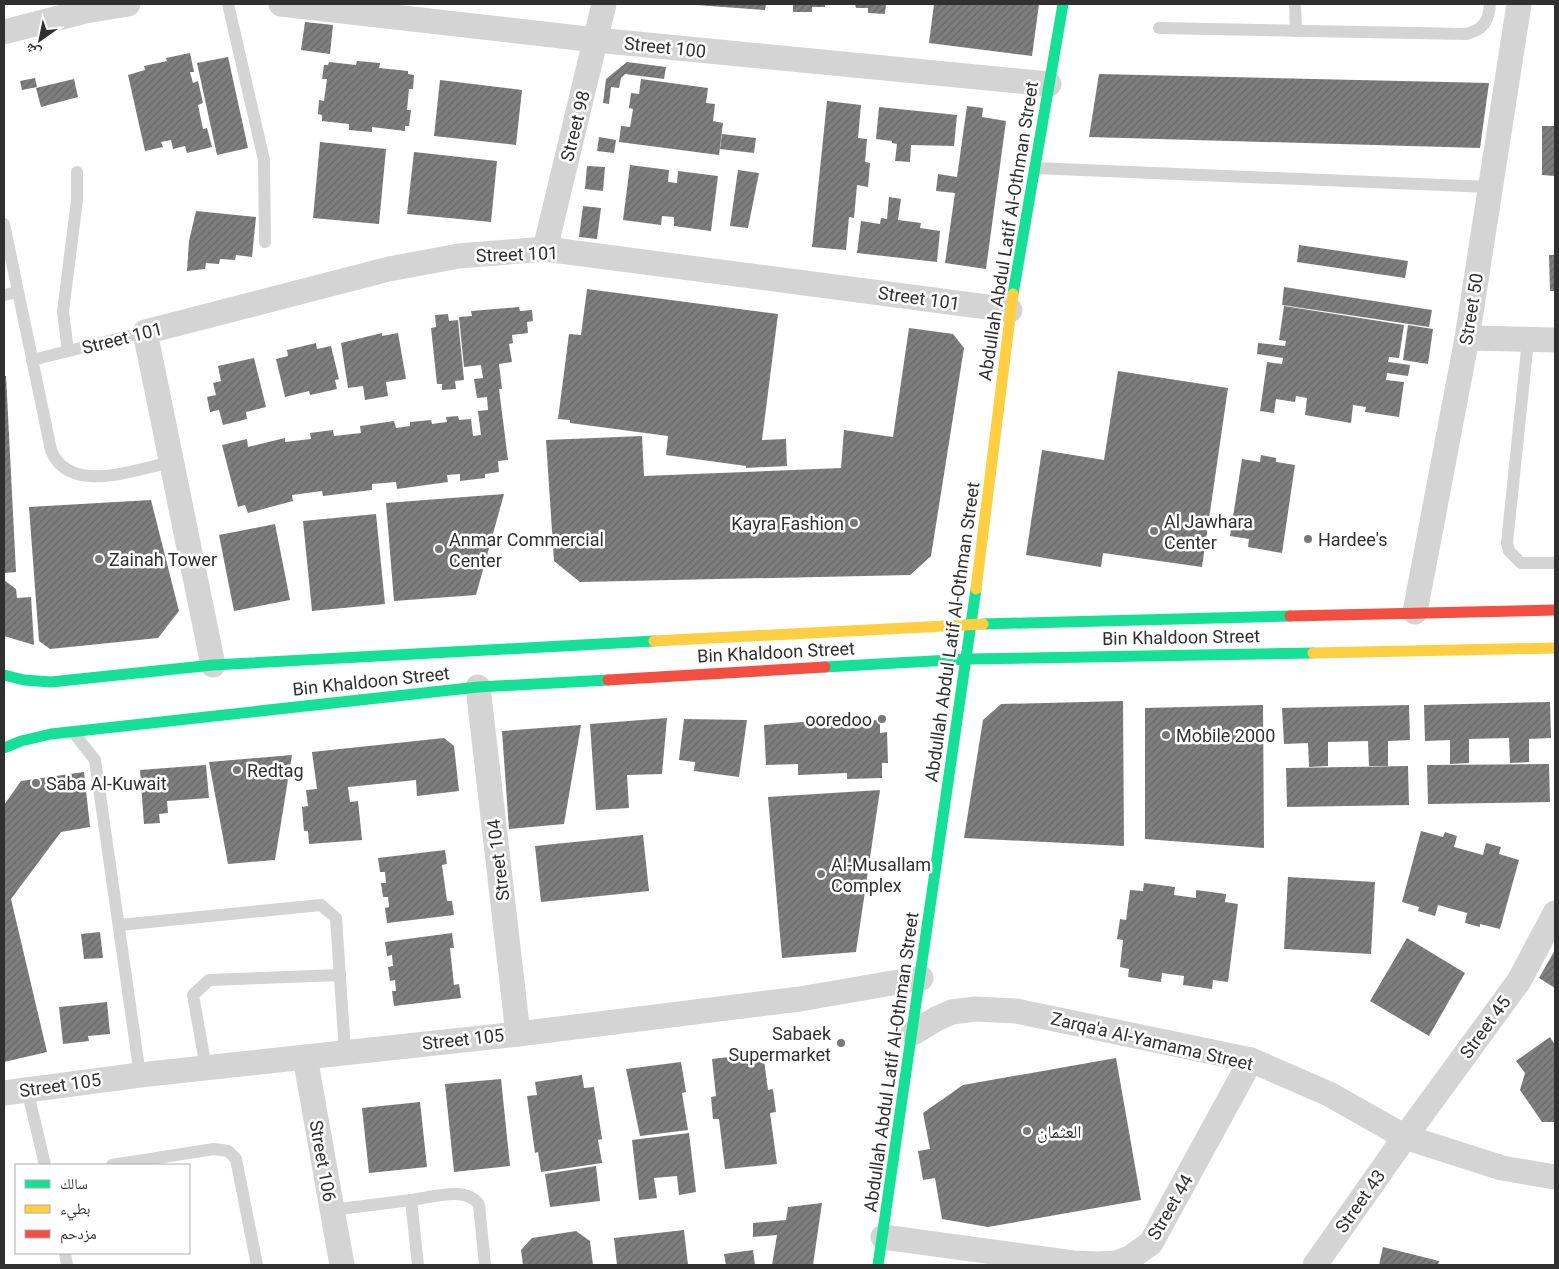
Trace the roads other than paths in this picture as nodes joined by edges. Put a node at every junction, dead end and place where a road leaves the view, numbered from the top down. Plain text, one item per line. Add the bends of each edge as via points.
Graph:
1 (128, 4) edge
2 (228, 4) edge
3 (281, 4) edge
4 (604, 4) edge
5 (1063, 4) edge
6 (1296, 4) edge
7 (1490, 4) edge
8 (1518, 4) edge
9 (1159, 28) dead end
10 (1296, 31) junction
11 (4, 32) edge
12 (596, 40) junction
13 (1049, 84) junction
14 (1034, 168) junction
15 (77, 172) dead end
16 (1490, 187) junction
17 (4, 224) edge
18 (265, 242) dead end
19 (545, 248) junction
20 (18, 292) junction
21 (4, 295) edge
22 (1010, 310) junction
23 (145, 332) junction
24 (1466, 338) junction
25 (1528, 340) junction
26 (1555, 340) edge
27 (68, 351) junction
28 (32, 360) junction
29 (172, 462) junction
30 (1555, 563) edge
31 (1555, 610) edge
32 (1415, 612) junction
33 (972, 624) junction
34 (1555, 648) edge
35 (968, 659) junction
36 (213, 665) junction
37 (4, 676) edge
38 (478, 687) junction
39 (73, 732) junction
40 (4, 748) edge
41 (1555, 913) edge
42 (119, 925) junction
43 (340, 975) junction
44 (921, 978) junction
45 (913, 1033) junction
46 (518, 1034) junction
47 (345, 1052) junction
48 (305, 1057) junction
49 (1251, 1060) junction
50 (206, 1068) junction
51 (140, 1075) junction
52 (15, 1091) edge
53 (1405, 1137) junction
54 (45, 1164) edge
55 (118, 1164) edge
56 (1555, 1178) edge
57 (411, 1200) junction
58 (332, 1210) junction
59 (883, 1237) junction
60 (257, 1265) edge
61 (342, 1265) edge
62 (418, 1265) edge
63 (485, 1265) edge
64 (878, 1265) edge
65 (1315, 1265) edge

1 - 11 street
2 - 18 lane via 264,160
3 - 12 street, Street 100
4 - 12 street, Street 98
5 - 13 street, Abdullah Abdul Latif Al-Othman Street
6 - 10 lane
7 - 10 lane via 1487,22 1466,34
8 - 16 street, Street 50
9 - 10 lane
12 - 13 street, Street 100
12 - 19 street, Street 98
13 - 14 street, Abdullah Abdul Latif Al-Othman Street
14 - 16 lane
14 - 22 street, Abdullah Abdul Latif Al-Othman Street
15 - 27 lane via 77,200 64,310
16 - 24 street, Street 50
17 - 20 lane
19 - 22 street, Street 101
19 - 23 street, Street 101 via 459,256 389,268
20 - 21 lane
20 - 28 lane
22 - 33 street, Abdullah Abdul Latif Al-Othman Street
23 - 27 lane, Street 101
23 - 29 street
24 - 25 street
24 - 32 street, Street 50
25 - 26 street
25 - 30 lane via 1507,543 1509,551 1522,563
27 - 28 lane, Street 101
28 - 29 lane via 51,450 55,460 64,468 92,478
29 - 36 street
31 - 32 street, Bin Khaldoon Street
32 - 33 street, Bin Khaldoon Street
33 - 35 street, Abdullah Abdul Latif Al-Othman Street
33 - 36 street, Bin Khaldoon Street
34 - 35 street, Bin Khaldoon Street
35 - 38 street, Bin Khaldoon Street
35 - 44 street, Abdullah Abdul Latif Al-Othman Street
36 - 37 street, Bin Khaldoon Street via 51,682
38 - 39 street, Bin Khaldoon Street
38 - 46 street, Street 104
39 - 40 street, Bin Khaldoon Street via 37,737
39 - 42 lane via 96,760
41 - 53 street, Street 45 via 1519,981
42 - 43 lane via 321,905 336,918
42 - 51 lane
43 - 47 lane
43 - 50 lane via 209,980 193,995
44 - 45 street, Abdullah Abdul Latif Al-Othman Street
44 - 46 street, Street 105 via 800,999
45 - 49 street, Zarqa'a Al-Yamama Street via 952,1012 975,1009 1016,1011
45 - 59 street, Abdullah Abdul Latif Al-Othman Street
46 - 47 street, Street 105
47 - 48 street, Street 105
48 - 50 street, Street 105
48 - 58 street, Street 106
49 - 53 street, Zarqa'a Al-Yamama Street via 1329,1094
49 - 59 street, Street 44 via 1151,1243 1130,1258 1116,1263 1073,1263
50 - 51 street, Street 105
51 - 52 street, Street 105
52 - 54 lane
53 - 56 street, Zarqa'a Al-Yamama Street via 1502,1168
53 - 65 street, Street 43
55 - 60 lane via 214,1149 228,1151 236,1159
57 - 58 lane
57 - 62 lane
57 - 63 lane via 463,1194 475,1199 479,1205
58 - 61 street, Street 106
59 - 64 street, Abdullah Abdul Latif Al-Othman Street

